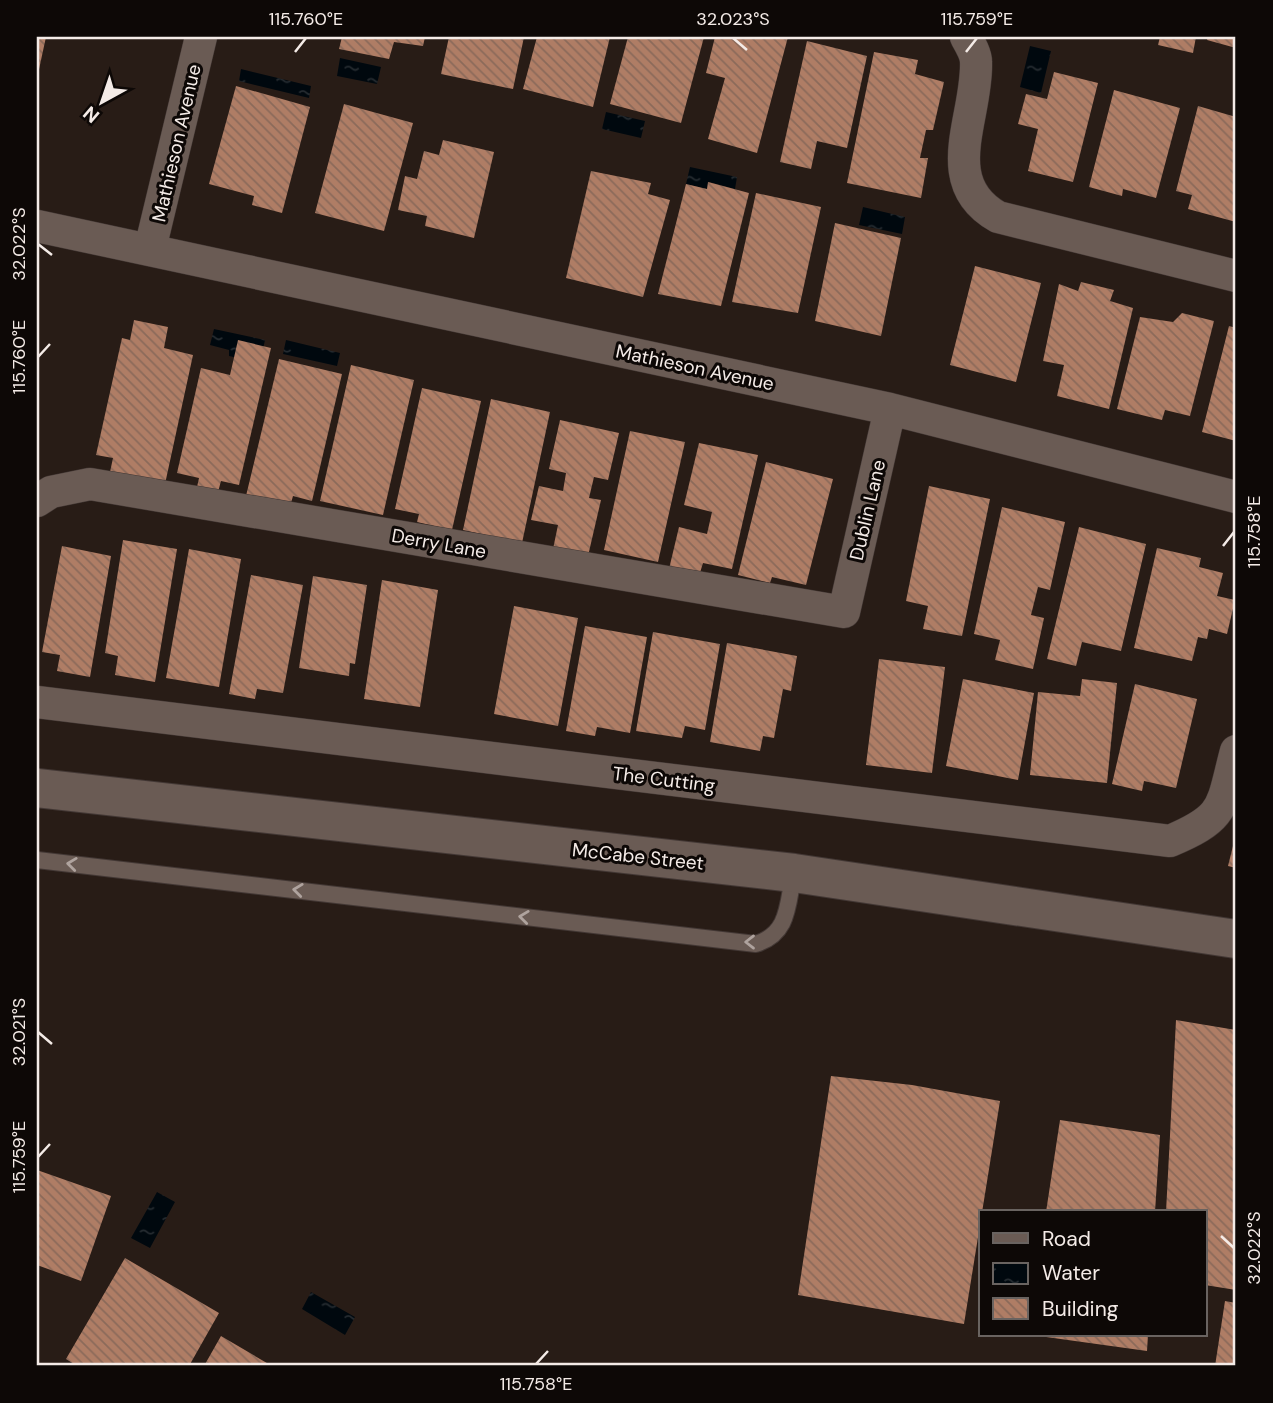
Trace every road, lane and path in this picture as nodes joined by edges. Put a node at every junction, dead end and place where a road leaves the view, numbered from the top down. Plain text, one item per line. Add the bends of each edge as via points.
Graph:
1 (201, 37) edge
2 (966, 37) edge
3 (37, 226) edge
4 (150, 249) junction
5 (1236, 276) edge
6 (890, 409) junction
7 (1236, 497) edge
8 (37, 501) edge
9 (844, 612) joint
10 (37, 702) edge
11 (1236, 751) edge
12 (37, 788) edge
13 (37, 860) edge
14 (794, 873) junction
15 (1236, 939) edge

1 - 4 street, Mathieson Avenue
2 - 5 street via 977,60 965,180 982,208 998,217
3 - 4 street, Mathieson Avenue
4 - 6 street, Mathieson Avenue
6 - 7 street, Mathieson Avenue
6 - 9 street, Dublin Lane
8 - 9 street, Derry Lane via 51,492 90,484
10 - 11 street, The Cutting via 1170,841 1200,828 1221,809
12 - 14 street, McCabe Street
14 -> 13 lane via 782,925 772,939 756,944
14 - 15 street, McCabe Street

